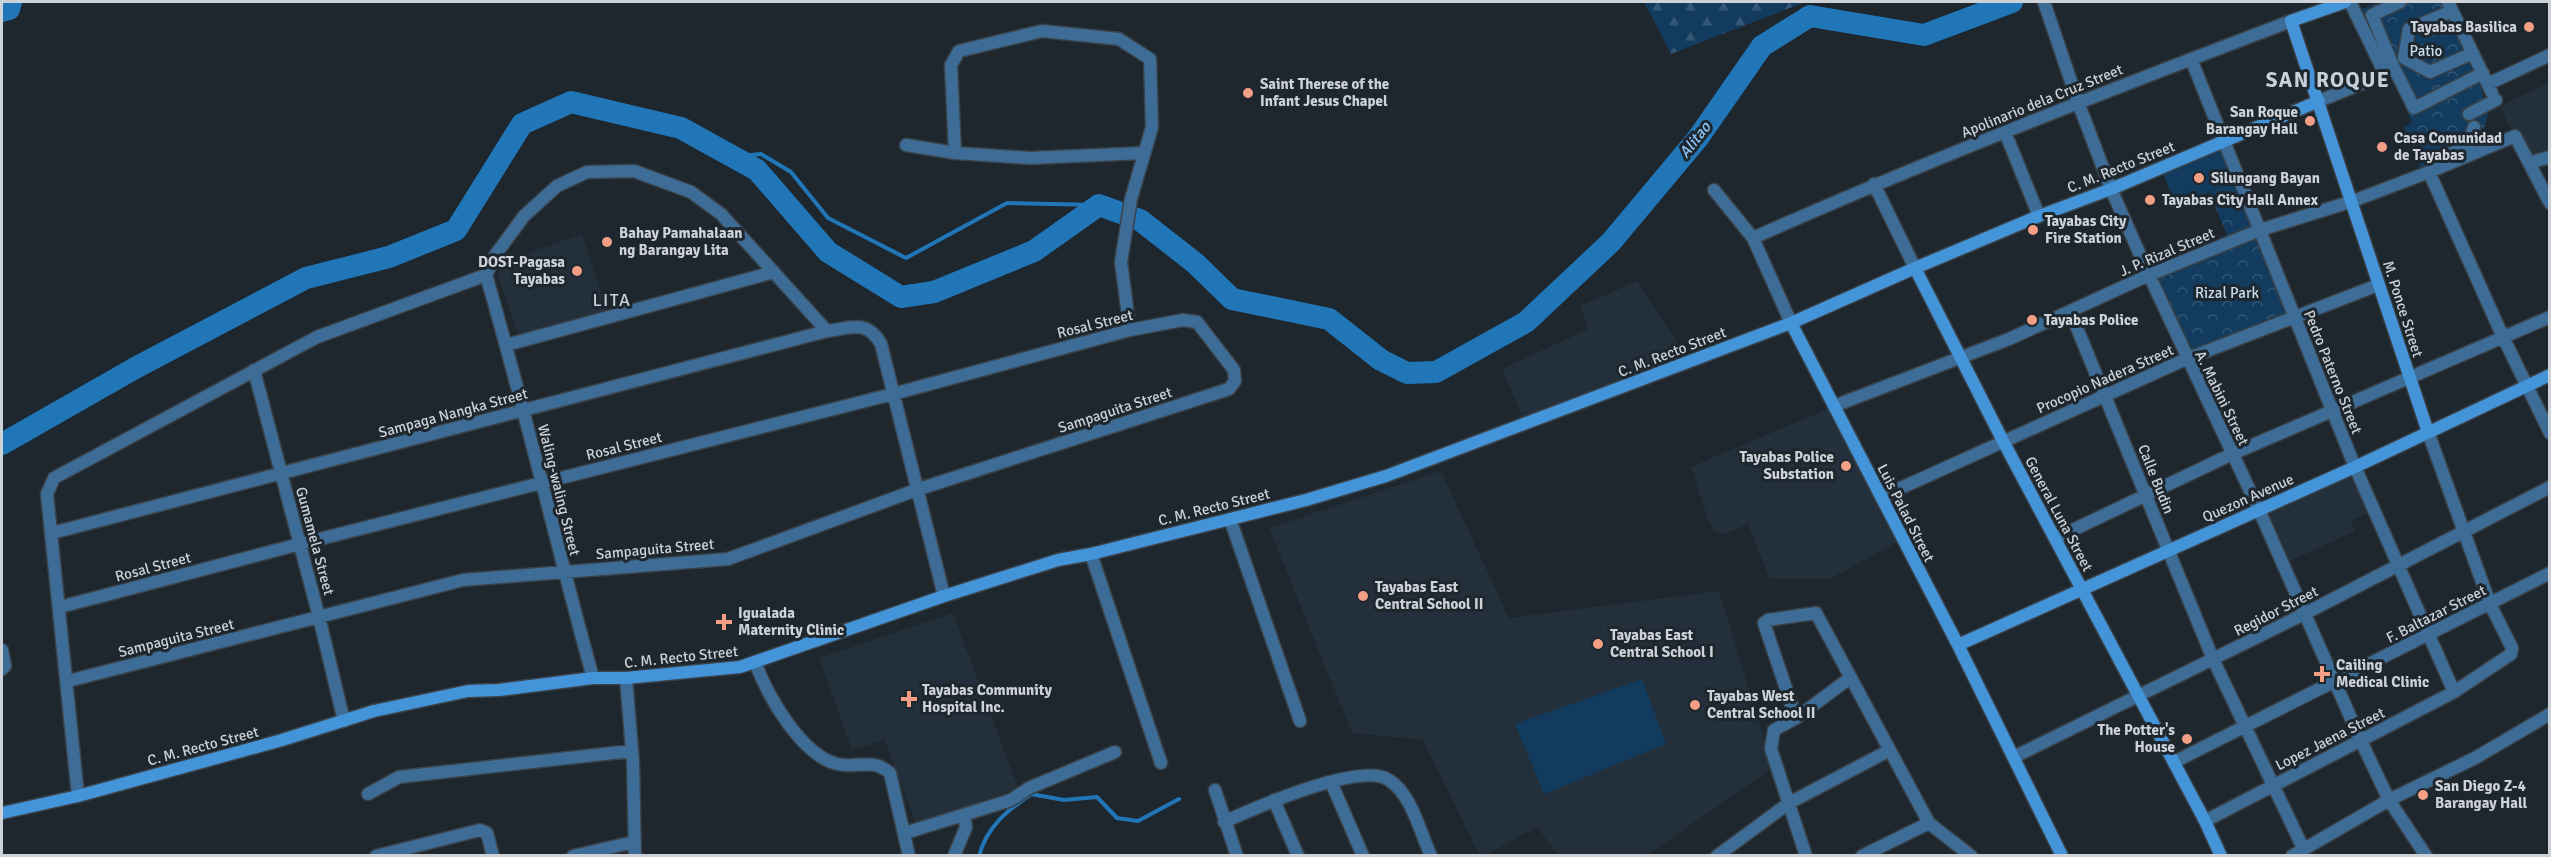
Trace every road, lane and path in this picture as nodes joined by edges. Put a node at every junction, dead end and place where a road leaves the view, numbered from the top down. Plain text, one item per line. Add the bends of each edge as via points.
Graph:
1 (2345, 2) edge
2 (2350, 2) edge
3 (2400, 2) edge
4 (2046, 6) edge
5 (2450, 6) edge
6 (2291, 21) junction
7 (2473, 53) junction
8 (2550, 55) edge
9 (2404, 58) junction
10 (2191, 59) junction
11 (2385, 68) junction
12 (2490, 88) junction
13 (2319, 101) junction
14 (2078, 102) junction
15 (2469, 114) dead end
16 (2474, 127) dead end
17 (2005, 132) junction
18 (2224, 140) junction
19 (906, 145) dead end
20 (955, 153) junction
21 (1143, 153) junction
22 (2550, 157) edge
23 (2529, 163) junction
24 (2426, 170) junction
25 (1874, 184) junction
26 (2111, 189) junction
27 (1714, 190) dead end
28 (2353, 201) junction
29 (2550, 204) edge
30 (2039, 216) junction
31 (2260, 230) junction
32 (1753, 238) junction
33 (1915, 268) junction
34 (774, 272) junction
35 (486, 275) junction
36 (2149, 275) junction
37 (2378, 285) junction
38 (2070, 311) junction
39 (2550, 316) edge
40 (2295, 317) junction
41 (1791, 323) junction
42 (1130, 330) junction
43 (827, 331) junction
44 (2503, 337) junction
45 (506, 345) junction
46 (1960, 358) junction
47 (2186, 358) junction
48 (254, 370) junction
49 (2550, 375) edge
50 (2410, 377) junction
51 (2528, 385) junction
52 (1229, 389) joint
53 (893, 394) junction
54 (2104, 394) junction
55 (1834, 406) junction
56 (523, 411) junction
57 (2332, 411) junction
58 (2428, 432) junction
59 (2550, 433) edge
60 (2003, 441) junction
61 (2232, 454) junction
62 (2355, 467) junction
63 (281, 473) junction
64 (542, 483) junction
65 (2550, 487) edge
66 (919, 489) junction
67 (2146, 495) junction
68 (1881, 497) junction
69 (2259, 510) junction
70 (1230, 519) junction
71 (2463, 531) junction
72 (52, 532) junction
73 (2056, 538) junction
74 (300, 544) junction
75 (2168, 549) junction
76 (1091, 554) junction
77 (2398, 564) junction
78 (564, 572) junction
79 (2550, 573) edge
80 (2082, 589) junction
81 (944, 596) junction
82 (2490, 604) junction
83 (60, 607) junction
84 (2304, 614) junction
85 (319, 617) junction
86 (2428, 635) junction
87 (1958, 645) junction
88 (2, 650) edge
89 (2213, 659) junction
90 (755, 662) junction
91 (2, 669) edge
92 (593, 678) junction
93 (626, 678) junction
94 (1850, 678) junction
95 (68, 681) junction
96 (2334, 682) junction
97 (2454, 692) junction
98 (2139, 697) junction
99 (2550, 714) edge
100 (1796, 718) junction
101 (344, 721) junction
102 (1300, 722) dead end
103 (2245, 728) junction
104 (2361, 741) junction
105 (1890, 750) junction
106 (631, 751) junction
107 (1115, 752) dead end
108 (2014, 758) junction
109 (2174, 762) junction
110 (1161, 763) dead end
111 (1331, 782) junction
112 (2272, 785) junction
113 (1215, 790) dead end
114 (368, 794) dead end
115 (78, 796) junction
116 (1274, 800) junction
117 (2389, 800) junction
118 (1789, 803) junction
119 (2, 813) edge
120 (964, 816) junction
121 (2205, 821) junction
122 (1224, 822) junction
123 (1929, 823) junction
124 (905, 833) junction
125 (634, 842) junction
126 (2298, 853) edge
127 (376, 855) edge
128 (494, 855) edge
129 (573, 855) edge
130 (635, 855) edge
131 (909, 855) edge
132 (954, 855) edge
133 (1237, 855) edge
134 (1298, 855) edge
135 (1363, 855) edge
136 (1431, 855) edge
137 (1717, 855) edge
138 (1806, 855) edge
139 (1862, 855) edge
140 (1971, 855) edge
141 (2062, 855) edge
142 (2221, 855) edge
143 (2426, 855) edge

1 - 6 main road, Apolinario dela Cruz Street
2 - 11 street
3 - 11 street via 2372,15
4 - 14 street, A. Mabini Street
5 - 7 street
5 - 9 street via 2409,30
6 - 10 street, Apolinario dela Cruz Street
6 - 13 main road, M. Ponce Street
7 - 9 street via 2430,72
7 - 12 street
8 - 12 street
9 - 11 street, C. M. Recto Street
10 - 14 street, Apolinario dela Cruz Street
10 - 18 street, Pedro Paterno Street
11 - 12 street via 2414,108
11 - 13 street, C. M. Recto Street via 2378,77
12 - 15 street
13 - 18 main road, C. M. Recto Street
13 - 28 main road, M. Ponce Street
14 - 17 street, Apolinario dela Cruz Street
14 - 26 street, A. Mabini Street
16 - 24 street via 2468,145
17 - 25 street, Apolinario dela Cruz Street
17 - 30 street
18 - 26 main road, C. M. Recto Street
18 - 31 street, Pedro Paterno Street
19 - 20 street
20 - 21 street via 1030,158
20 - 21 street via 951,65 954,57 959,51 1042,32 1119,39 1150,59 1152,127
21 - 42 street via 1121,262
22 - 23 street
23 - 24 street, J. P. Rizal Street via 2515,136
23 - 29 street
24 - 28 street, J. P. Rizal Street
24 - 44 street
25 - 32 street, Apolinario dela Cruz Street
25 - 33 street, General Luna Street
26 - 30 main road, C. M. Recto Street
26 - 36 street, A. Mabini Street
27 - 32 street, Luis Palad Street
28 - 31 street, J. P. Rizal Street
28 - 37 main road, M. Ponce Street
30 - 33 main road, C. M. Recto Street
31 - 36 street, J. P. Rizal Street
31 - 40 street, Pedro Paterno Street
32 - 41 street, Luis Palad Street
33 - 41 main road, C. M. Recto Street
33 - 46 main road, General Luna Street
34 - 35 street via 721,214 698,197 634,171 587,172 557,186 524,216
34 - 43 street
34 - 45 street
35 - 45 street, Waling-waling Street
35 - 48 street via 317,338
36 - 38 street, J. P. Rizal Street
36 - 47 street, A. Mabini Street
37 - 40 street, Procopio Nadera Street
37 - 50 main road, M. Ponce Street
38 - 46 street, J. P. Rizal Street
38 - 54 street, Calle Budin
39 - 44 street
40 - 47 street, Procopio Nadera Street
40 - 57 street, Pedro Paterno Street
41 - 55 main road, Luis Palad Street
41 - 70 main road, C. M. Recto Street via 1386,476
42 - 52 street, Rosal Street via 1183,320 1197,322 1234,370 1235,381
42 - 53 street, Rosal Street
43 - 53 street, Sampaga Nangka Street via 861,326 874,331
43 - 56 street, Sampaga Nangka Street
44 - 50 street
44 - 51 street
45 - 56 street, Waling-waling Street
46 - 55 street, J. P. Rizal Street
46 - 60 main road, General Luna Street
47 - 54 street, Procopio Nadera Street
47 - 61 street, A. Mabini Street
48 - 63 street, Gumamela Street
48 - 72 street via 54,478 47,494
49 - 51 main road, Quezon Avenue
50 - 57 street
50 - 58 main road, M. Ponce Street
51 - 58 main road, Quezon Avenue
51 - 59 street
52 - 66 street, Sampaguita Street
53 - 64 street, Rosal Street
53 - 66 street
54 - 60 street, Procopio Nadera Street
54 - 67 street, Calle Budin
55 - 68 main road, Luis Palad Street
56 - 63 street, Sampaga Nangka Street
56 - 64 street, Waling-waling Street
57 - 61 street
57 - 62 street, Pedro Paterno Street
58 - 62 main road, Quezon Avenue
58 - 71 street, M. Ponce Street
60 - 68 street, Procopio Nadera Street
60 - 73 main road, General Luna Street
61 - 67 street
61 - 69 street, A. Mabini Street
62 - 69 main road, Quezon Avenue
62 - 77 street, Pedro Paterno Street
63 - 72 street, Sampaga Nangka Street
63 - 74 street, Gumamela Street
64 - 74 street, Rosal Street
64 - 78 street, Waling-waling Street
65 - 71 street, Regidor Street
66 - 78 street, Sampaguita Street via 728,559
66 - 81 street
67 - 73 street
67 - 75 street, Calle Budin
68 - 87 main road, Luis Palad Street
69 - 75 main road, Quezon Avenue
69 - 84 street, A. Mabini Street
70 - 76 main road, C. M. Recto Street
70 - 102 street
71 - 77 street, Regidor Street
71 - 82 street, M. Ponce Street
72 - 83 street
73 - 80 main road, General Luna Street
74 - 83 street, Rosal Street
74 - 85 street, Gumamela Street
75 - 80 main road, Quezon Avenue
75 - 89 street, Calle Budin
76 - 81 main road, C. M. Recto Street via 1058,560
76 - 110 street
77 - 84 street, Regidor Street
77 - 86 street, Pedro Paterno Street
78 - 85 street, Sampaguita Street via 463,580
78 - 92 street, Waling-waling Street
79 - 82 street, F. Baltazar Street
80 - 87 main road, Quezon Avenue
80 - 98 main road, General Luna Street
81 - 90 main road, C. M. Recto Street
82 - 86 street, F. Baltazar Street
82 - 97 street, Lopez Jaena Street via 2512,648 2511,654
83 - 95 street
84 - 89 street, Regidor Street
84 - 96 street, A. Mabini Street
85 - 95 street, Sampaguita Street
85 - 101 street, Gumamela Street
86 - 96 street, F. Baltazar Street
86 - 97 street, Pedro Paterno Street
87 - 108 main road, Luis Palad Street
88 - 91 street via 6,666
89 - 98 street, Regidor Street
89 - 103 street, Calle Budin
90 - 93 main road, C. M. Recto Street via 740,668
90 - 124 street via 762,682 814,754 838,764 881,766 890,773
92 - 93 main road, C. M. Recto Street
92 - 101 main road, C. M. Recto Street via 468,691
93 - 106 street
94 - 100 street
94 - 100 street via 1816,613 1768,620 1764,628
94 - 105 street
95 - 115 street
96 - 103 street, F. Baltazar Street
96 - 104 street, A. Mabini Street
97 - 104 street, Lopez Jaena Street
98 - 108 street, Regidor Street
98 - 109 main road, General Luna Street
99 - 117 street via 2475,758
100 - 118 street via 1774,730 1771,749
101 - 115 main road, C. M. Recto Street
103 - 109 street, F. Baltazar Street
103 - 112 street, Calle Budin
104 - 112 street, Lopez Jaena Street
104 - 117 street, A. Mabini Street
105 - 118 street
105 - 123 street
106 - 114 street via 399,777
106 - 125 street
107 - 120 street via 1011,800
108 - 141 main road, Luis Palad Street
109 - 121 main road, General Luna Street
111 - 116 street
111 - 135 street
111 - 136 street via 1370,774 1388,779 1404,794
112 - 121 street, Lopez Jaena Street
112 - 126 street, Calle Budin
113 - 122 street
115 - 119 main road, C. M. Recto Street
116 - 122 street
116 - 134 street
117 - 126 street
117 - 143 street, A. Mabini Street
118 - 137 street
118 - 138 street
120 - 124 street
120 - 132 street via 966,827
121 - 142 main road, General Luna Street
122 - 133 street
123 - 139 street
123 - 140 street
124 - 131 street
125 - 129 street
125 - 130 street
127 - 128 street via 480,830 487,832

